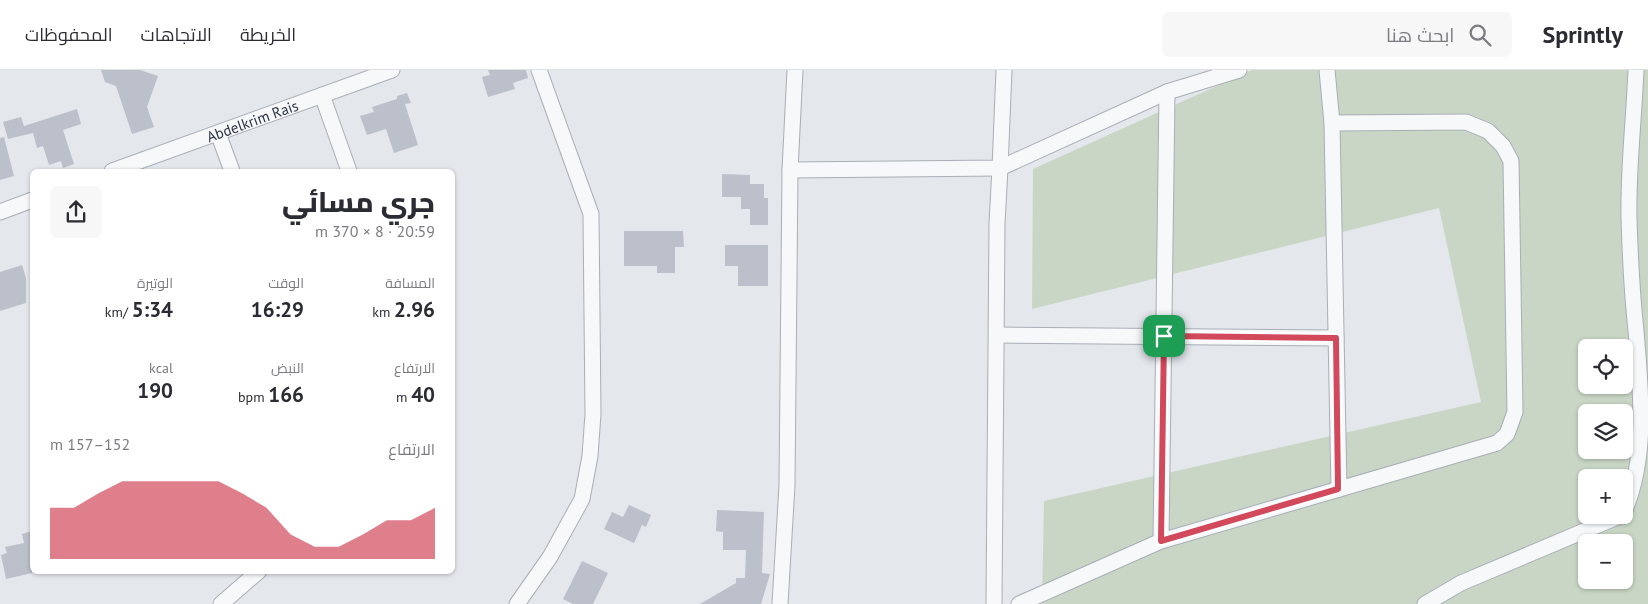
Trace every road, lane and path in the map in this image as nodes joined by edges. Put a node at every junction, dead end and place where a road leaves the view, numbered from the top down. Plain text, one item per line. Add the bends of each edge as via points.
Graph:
1 (392, 70) edge
2 (539, 70) edge
3 (794, 70) edge
4 (1004, 70) edge
5 (1239, 70) edge
6 (1327, 70) edge
7 (1636, 70) edge
8 (1167, 92) junction
9 (322, 95) junction
10 (1332, 123) junction
11 (218, 133) junction
12 (1000, 168) junction
13 (118, 169) edge
14 (231, 169) edge
15 (348, 169) edge
16 (790, 170) junction
17 (30, 201) edge
18 (0, 212) edge
19 (997, 335) junction
20 (1164, 336) junction
21 (1336, 338) junction
22 (1338, 489) junction
23 (1633, 497) edge
24 (1601, 524) edge
25 (1161, 541) junction
26 (256, 574) edge
27 (221, 604) edge
28 (517, 604) edge
29 (780, 604) edge
30 (994, 604) edge
31 (1019, 604) edge
32 (1425, 604) edge

1 - 9 street, Abdelkrim Rais
2 - 28 street via 591,214 593,421 582,499 546,563
3 - 16 street
4 - 12 street
5 - 8 street
6 - 10 street
7 - 23 street via 1629,215 1632,296 1644,430 1642,468
8 - 12 street
8 - 20 street
9 - 11 street, Abdelkrim Rais
9 - 15 street
10 - 21 street
10 - 22 street via 1466,122 1488,131 1511,160 1515,412 1508,434 1497,443
11 - 13 street, Abdelkrim Rais
11 - 14 street
12 - 16 street
12 - 19 street
16 - 29 street via 787,475
17 - 18 street
19 - 20 street
19 - 30 street
20 - 21 street
20 - 25 street
21 - 22 street
22 - 25 street
24 - 32 street via 1461,583
25 - 31 street
26 - 27 street

